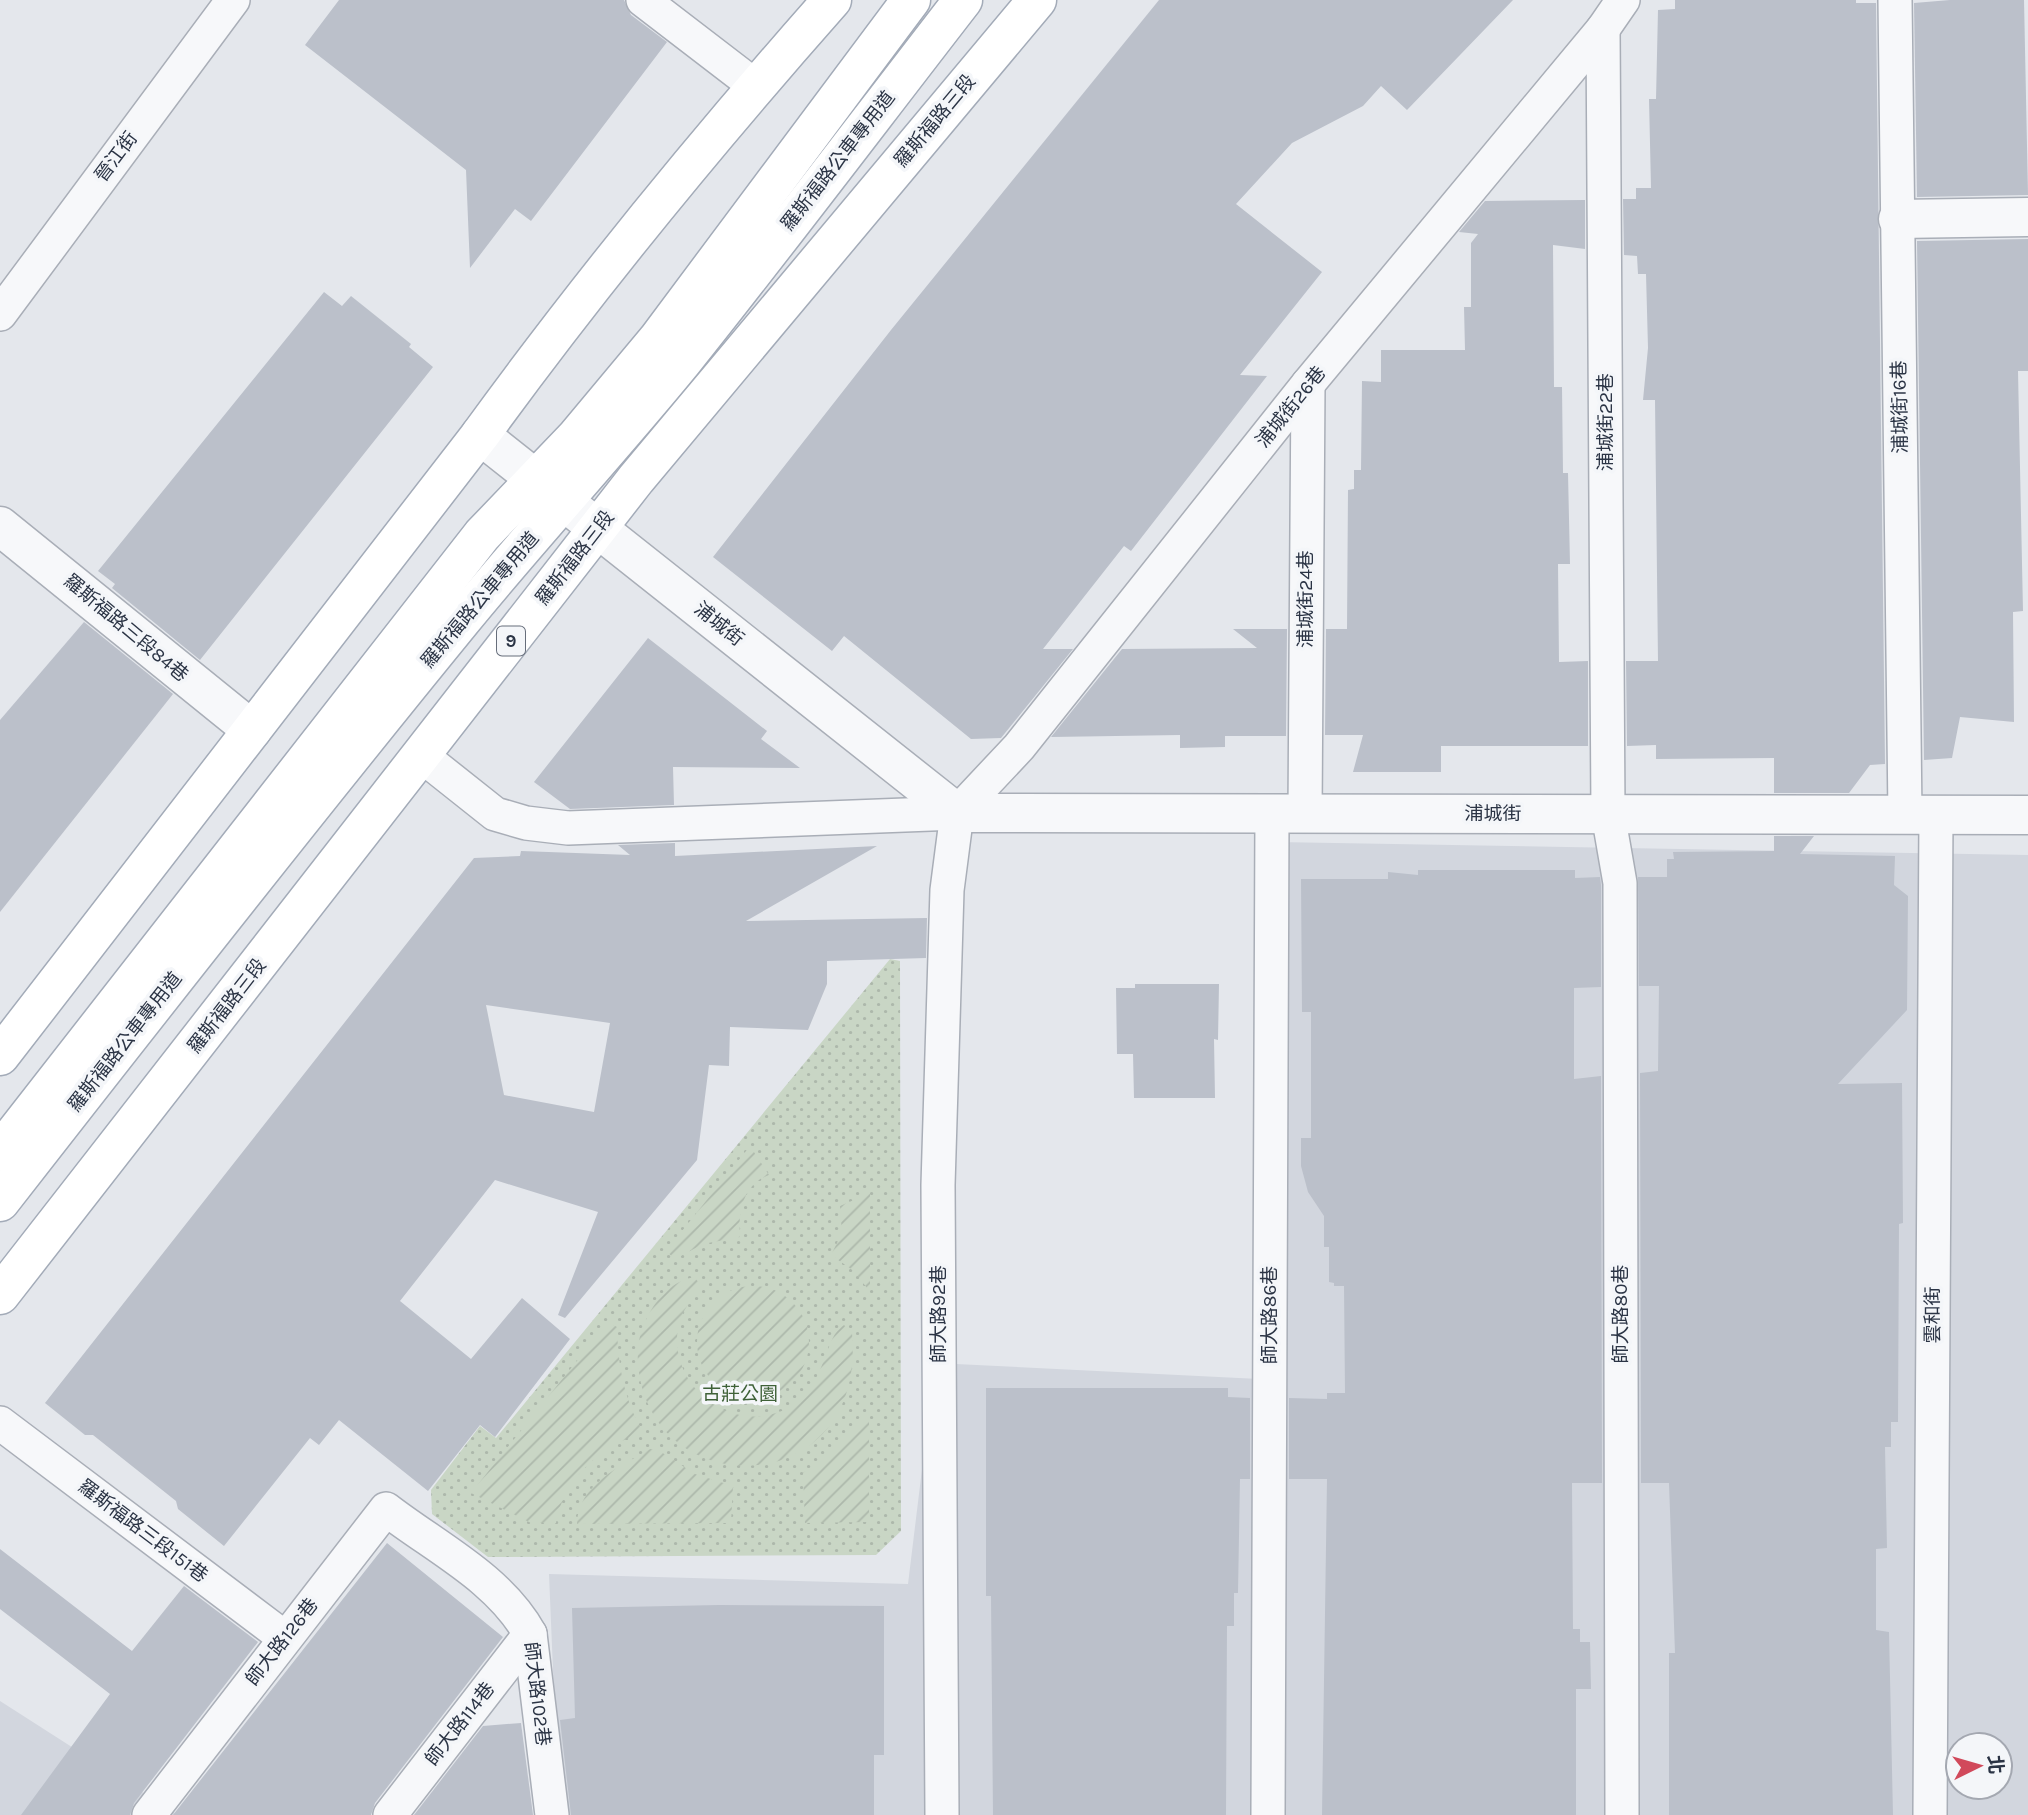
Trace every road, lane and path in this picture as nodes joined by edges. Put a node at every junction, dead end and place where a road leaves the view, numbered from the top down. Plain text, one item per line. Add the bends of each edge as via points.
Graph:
1 (233, 0) edge
2 (643, 0) edge
3 (832, 0) edge
4 (911, 0) edge
5 (963, 0) edge
6 (1037, 0) edge
7 (1623, 0) edge
8 (1895, 0) edge
9 (1603, 29) junction
10 (755, 86) junction
11 (2028, 217) edge
12 (1898, 219) junction
13 (0, 314) edge
14 (1308, 384) junction
15 (481, 435) junction
16 (550, 489) junction
17 (0, 526) edge
18 (599, 528) junction
19 (252, 730) junction
20 (422, 757) junction
21 (957, 813) junction
22 (1288, 814) junction
23 (1608, 814) junction
24 (1921, 815) junction
25 (2028, 815) edge
26 (0, 1056) edge
27 (0, 1152) edge
28 (0, 1202) edge
29 (0, 1295) edge
30 (0, 1423) edge
31 (424, 1538) joint
32 (530, 1634) junction
33 (285, 1638) junction
34 (149, 1815) edge
35 (390, 1815) edge
36 (552, 1815) edge
37 (942, 1815) edge
38 (1268, 1815) edge
39 (1622, 1815) edge
40 (1930, 1815) edge

1 - 13 lane, 晉江街
2 - 10 lane
3 - 10 main road
4 - 16 main road, 羅斯福路公車專用道 via 657,340 576,438
5 - 16 main road, 羅斯福路公車專用道 via 604,457
6 - 18 main road, 羅斯福路三段 / 9
7 - 9 lane, 浦城街26巷
8 - 12 lane, 浦城街16巷
9 - 14 lane, 浦城街26巷
9 - 23 lane, 浦城街22巷
10 - 15 main road via 520,379
11 - 12 street
12 - 24 lane, 浦城街16巷
14 - 21 lane, 浦城街26巷 via 1019,747
14 - 22 lane, 浦城街24巷
15 - 16 street, 浦城街
15 - 19 main road
16 - 18 street, 浦城街
16 - 27 main road, 羅斯福路公車專用道 via 482,535
16 - 28 main road, 羅斯福路公車專用道
17 - 19 street, 羅斯福路三段84巷
18 - 20 main road, 羅斯福路三段 / 9
18 - 21 street, 浦城街
19 - 26 main road
20 - 21 lane, 浦城街 via 495,814 568,828
20 - 29 main road, 羅斯福路三段 / 9
21 - 22 street, 浦城街
21 - 37 lane, 師大路92巷 via 947,890 938,1185
22 - 23 street, 浦城街
22 - 38 lane, 師大路86巷
23 - 24 street, 浦城街
23 - 39 lane, 師大路80巷 via 1620,883
24 - 25 street, 浦城街
24 - 40 lane, 雲和街
30 - 33 lane, 羅斯福路三段151巷
31 - 32 lane, 師大路102巷 via 496,1589 518,1612
31 - 33 lane, 師大路126巷 via 386,1508
32 - 35 lane, 師大路114巷
32 - 36 lane, 師大路102巷
33 - 34 lane, 師大路126巷

